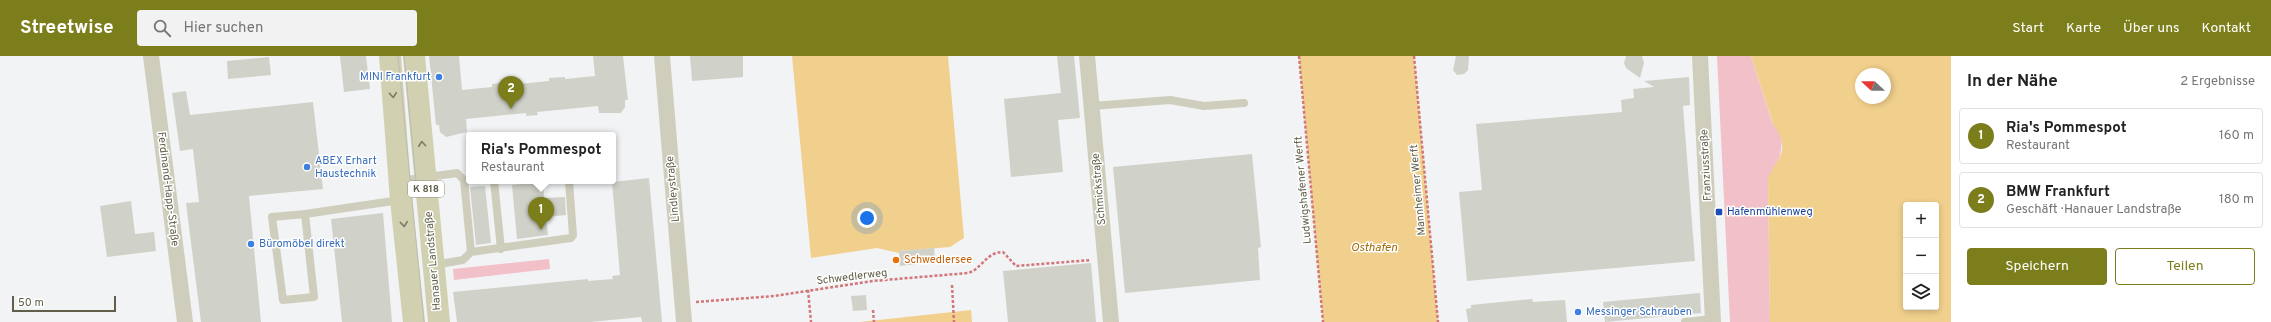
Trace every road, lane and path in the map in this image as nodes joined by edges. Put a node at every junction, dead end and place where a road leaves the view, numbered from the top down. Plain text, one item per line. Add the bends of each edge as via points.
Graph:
1 (151, 56) edge
2 (390, 56) edge
3 (414, 56) edge
4 (662, 56) edge
5 (1087, 56) edge
6 (1299, 56) edge
7 (1414, 56) edge
8 (1700, 56) edge
9 (1244, 103) dead end
10 (1092, 106) junction
11 (425, 178) junction
12 (466, 180) edge
13 (466, 184) edge
14 (494, 184) edge
15 (569, 184) edge
16 (400, 190) junction
17 (305, 214) junction
18 (501, 249) junction
19 (471, 252) junction
20 (1106, 259) junction
21 (433, 265) junction
22 (952, 285) dead end
23 (808, 290) junction
24 (682, 302) junction
25 (873, 310) dead end
26 (1713, 321) edge
27 (185, 322) edge
28 (414, 322) edge
29 (439, 322) edge
30 (684, 322) edge
31 (811, 322) edge
32 (874, 322) edge
33 (954, 322) edge
34 (1111, 322) edge
35 (1323, 322) edge
36 (1438, 322) edge
37 (1685, 322) edge

1 - 27 street, Ferdinand-Happ-Straße
2 -> 16 main road, K 818
11 -> 3 main road, Hanauer Landstraße / K 818
4 - 24 street, Lindleystraße
5 - 10 street, Schmickstraße
6 - 35 path, Ludwigshafener Werft
7 - 36 path, Mannheimer Werft
8 - 26 street, Franziusstraße
9 - 10 lane via 1204,106 1170,100
10 - 20 street, Schmickstraße
11 - 12 lane via 457,173
11 - 16 lane
11 - 21 main road, Hanauer Landstraße / K 818
13 - 19 lane
14 - 18 lane
15 - 18 lane via 573,235 571,238
16 - 17 lane
16 -> 28 main road, K 818
17 - 17 lane via 314,297 283,300 272,217
18 - 19 lane
19 - 21 lane via 463,260
20 - 23 path, Schwedlerweg via 1016,266 1003,252 997,252 991,254 975,271 968,273 873,281
20 - 34 street, Schmickstraße
21 - 29 main road, Hanauer Landstraße / K 818
22 - 33 path
23 - 24 path, Schwedlerweg via 774,296
23 - 31 path
24 - 30 street, Lindleystraße
25 - 32 path
26 - 37 lane

